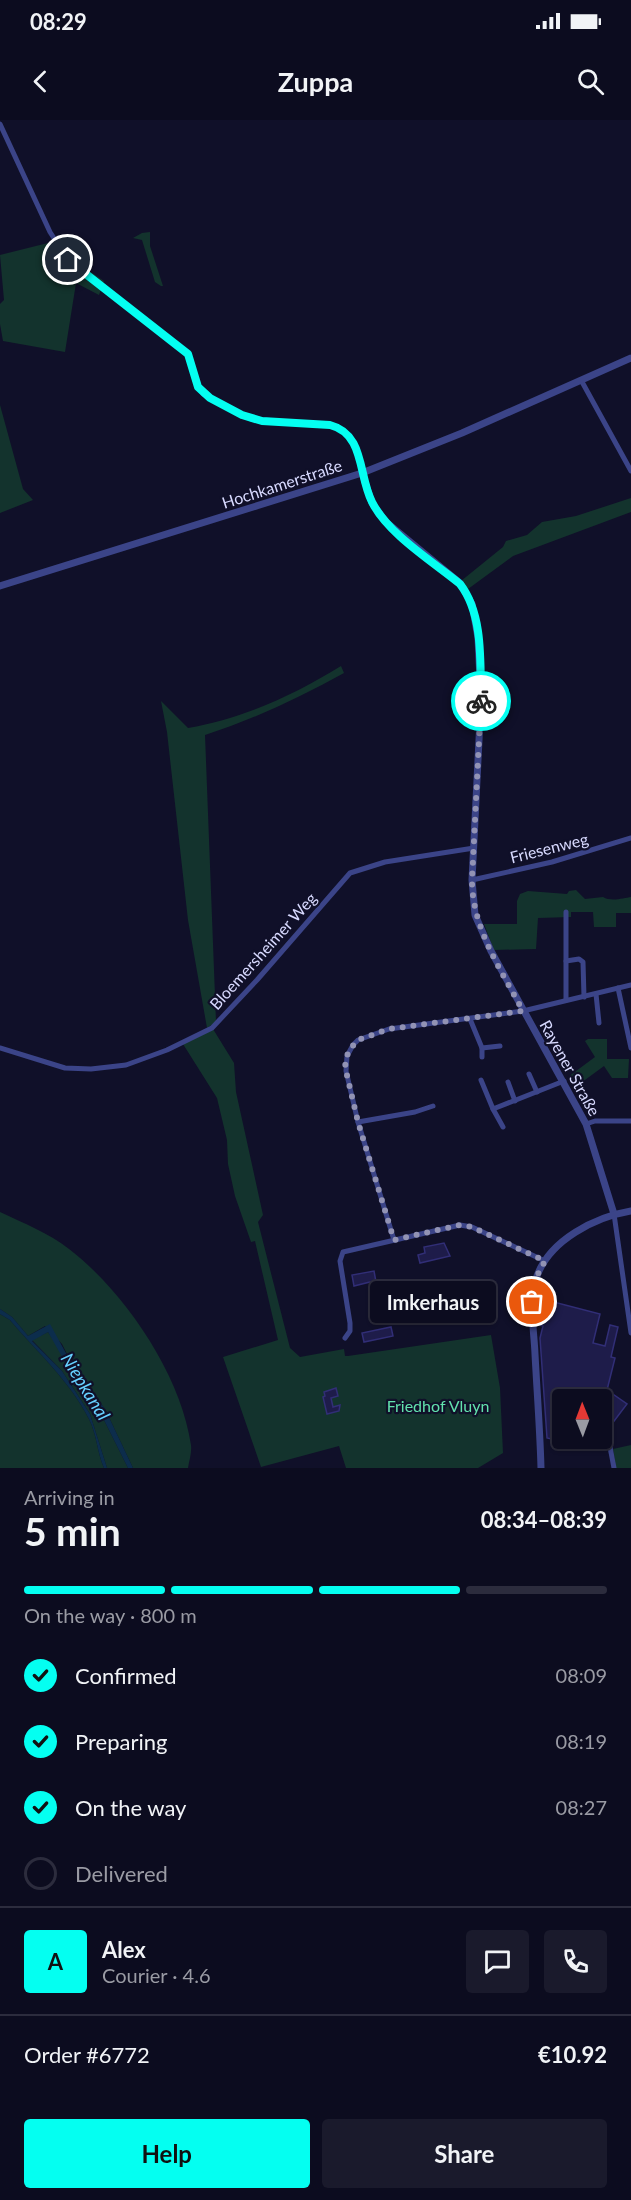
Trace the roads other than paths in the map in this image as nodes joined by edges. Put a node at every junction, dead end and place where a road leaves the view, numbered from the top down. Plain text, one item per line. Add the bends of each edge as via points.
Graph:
1 (0, 124) edge
2 (631, 358) edge
3 (581, 380) junction
4 (631, 471) edge
5 (362, 473) junction
6 (0, 586) edge
7 (631, 838) edge
8 (474, 848) junction
9 (472, 880) junction
10 (566, 912) dead end
11 (566, 961) junction
12 (631, 985) edge
13 (618, 988) junction
14 (596, 994) junction
15 (584, 996) junction
16 (566, 1000) junction
17 (523, 1011) junction
18 (623, 1014) junction
19 (631, 1014) edge
20 (470, 1018) junction
21 (599, 1023) dead end
22 (500, 1046) dead end
23 (0, 1048) edge
24 (482, 1048) junction
25 (631, 1048) edge
26 (482, 1057) dead end
27 (530, 1074) dead end
28 (481, 1080) dead end
29 (564, 1081) junction
30 (508, 1082) dead end
31 (537, 1092) junction
32 (515, 1101) junction
33 (433, 1106) dead end
34 (493, 1109) junction
35 (631, 1121) edge
36 (358, 1122) junction
37 (586, 1124) junction
38 (503, 1127) dead end
39 (631, 1211) edge
40 (615, 1214) junction
41 (394, 1240) junction
42 (545, 1261) junction
43 (624, 1281) junction
44 (631, 1281) edge
45 (631, 1333) edge
46 (345, 1338) dead end
47 (610, 1449) edge
48 (541, 1468) edge
49 (614, 1468) edge

1 - 5 street via 50,232 68,260 188,354 203,394 251,419 343,429 353,440
2 - 3 street, Hochkamerstraße
3 - 4 street
3 - 5 street, Hochkamerstraße
5 - 6 street, Hochkamerstraße
5 - 8 street, Rayener Straße via 378,512 460,584 472,604 481,700
7 - 9 street, Friesenweg via 552,862
8 - 9 street, Rayener Straße
8 - 23 street, Bloemersheimer Weg via 385,862 350,873 212,1028 167,1050 126,1065 91,1069 65,1068
9 - 17 street, Rayener Straße via 479,924
10 - 11 street
11 - 15 street via 583,962
11 - 16 street
12 - 13 street
13 - 14 street
13 - 18 street
14 - 15 street
14 - 21 street
15 - 16 street
16 - 17 street
17 - 20 street
17 - 29 street, Rayener Straße
18 - 19 street
18 - 25 street
20 - 24 street
20 - 36 street via 389,1029 358,1040 345,1062
22 - 24 street
24 - 26 street
27 - 31 street
28 - 34 street
29 - 31 street
29 - 37 street, Rayener Straße
30 - 32 street
31 - 32 street
32 - 34 street
33 - 36 street
34 - 38 street
35 - 37 street
36 - 41 street
37 - 40 street, Rayener Straße
39 - 40 street
40 - 42 street via 584,1228
40 - 43 street, Rayener Straße
41 - 42 street via 460,1225
41 - 46 street via 339,1256 350,1323
42 - 48 street via 532,1302
43 - 44 street
43 - 45 street, Rayener Straße
47 - 49 street

